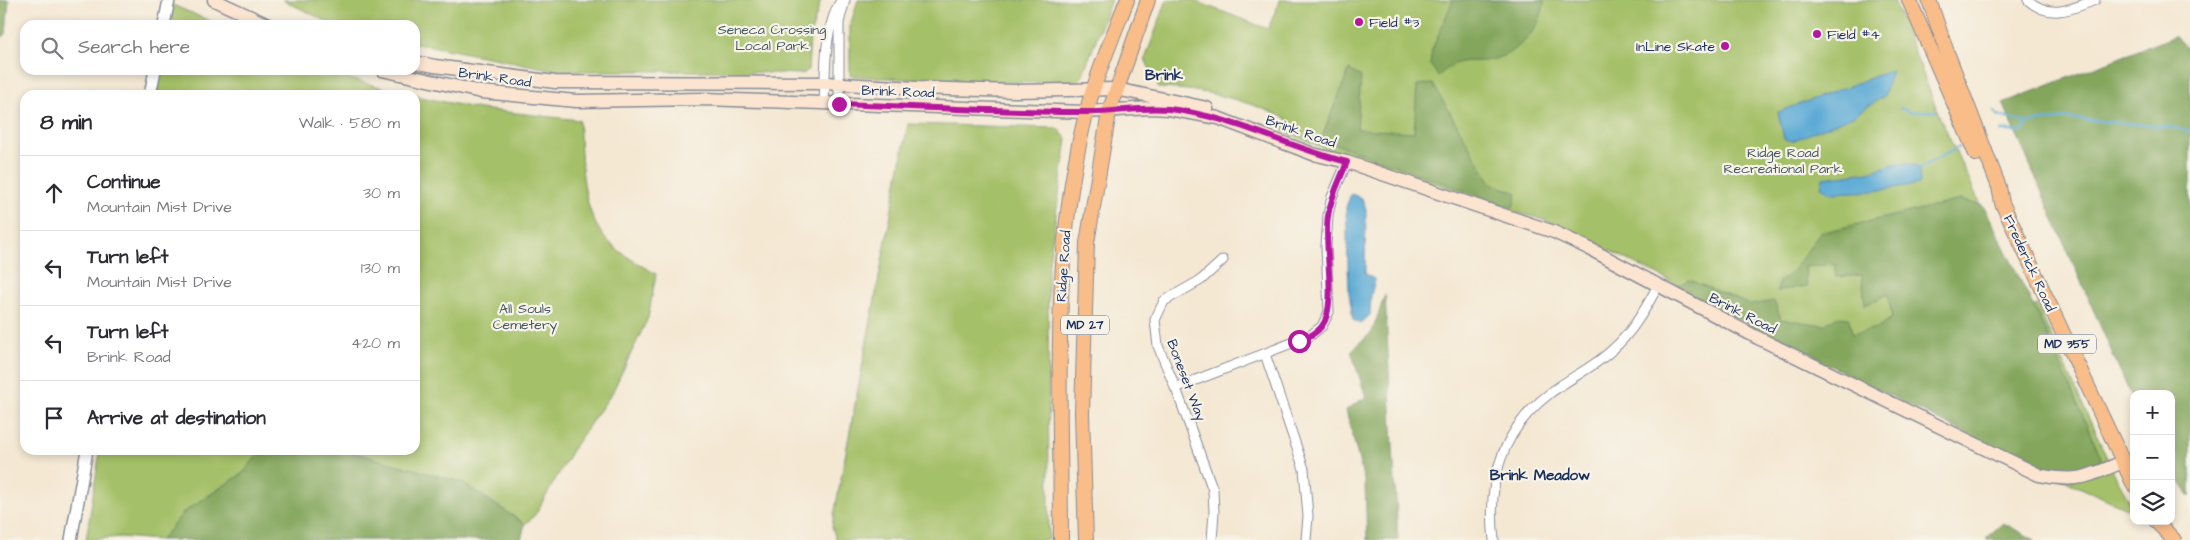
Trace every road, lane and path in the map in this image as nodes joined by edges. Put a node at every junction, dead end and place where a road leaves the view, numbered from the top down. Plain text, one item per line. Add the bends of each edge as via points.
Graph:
1 (169, 0) edge
2 (214, 0) edge
3 (843, 0) edge
4 (1127, 0) edge
5 (1148, 0) edge
6 (1909, 0) edge
7 (1929, 0) edge
8 (2028, 0) edge
9 (2095, 0) edge
10 (165, 20) edge
11 (260, 20) edge
12 (420, 63) edge
13 (154, 75) edge
14 (404, 75) edge
15 (825, 83) junction
16 (839, 84) junction
17 (1116, 89) junction
18 (151, 90) edge
19 (1093, 90) junction
20 (824, 104) junction
21 (839, 104) junction
22 (1086, 112) junction
23 (1109, 112) junction
24 (1347, 162) junction
25 (2002, 203) junction
26 (1224, 260) dead end
27 (1658, 286) junction
28 (1265, 354) junction
29 (1175, 388) junction
30 (86, 455) edge
31 (2122, 462) junction
32 (2131, 480) edge
33 (2160, 525) edge
34 (71, 540) edge
35 (1060, 540) edge
36 (1086, 540) edge
37 (1212, 540) edge
38 (1306, 540) edge
39 (1494, 540) edge
40 (2174, 540) edge

1 - 10 street
2 - 11 main road
3 - 15 street via 835,10 828,36
3 - 16 street via 839,22
4 - 19 main road, Ridge Road / MD 27
5 - 17 main road, Ridge Road / MD 27
6 - 25 main road, Frederick Road / MD 355 via 1991,187
7 - 25 main road, Frederick Road / MD 355 via 1999,187
8 - 9 street via 2035,6 2055,12
12 - 15 main road, Brink Road via 555,82
13 - 18 street
14 - 20 main road, Brink Road via 481,92 576,101 703,99
15 - 16 main road, Brink Road
15 - 20 street
16 - 19 main road, Brink Road via 926,89
16 - 21 street
17 - 19 main road, Brink Road
17 - 23 main road, Ridge Road / MD 27
17 - 24 main road, Brink Road via 1214,109
19 - 22 main road, Ridge Road / MD 27
20 - 21 main road, Brink Road
21 - 22 main road, Brink Road
22 - 23 main road, Brink Road
22 - 35 main road, Ridge Road / MD 27 via 1062,255
23 - 24 main road, Brink Road via 1169,109 1218,118 1314,154
23 - 36 main road, Ridge Road / MD 27 via 1087,243 1082,414
24 - 27 main road, Brink Road via 1554,232
24 - 28 street via 1328,215 1326,246 1330,302 1326,319 1310,336
25 - 31 main road, Frederick Road / MD 355
26 - 29 street, Boneset Way via 1201,280 1164,301 1155,320 1158,346
27 - 31 main road, Brink Road via 2039,475 2078,479
27 - 39 street via 1642,316 1614,349 1549,394 1530,410 1513,432 1493,488
28 - 29 street
28 - 38 street via 1304,469 1308,516
29 - 37 street, Boneset Way via 1213,490
30 - 34 street
31 - 32 main road, Frederick Road / MD 355
33 - 40 main road

